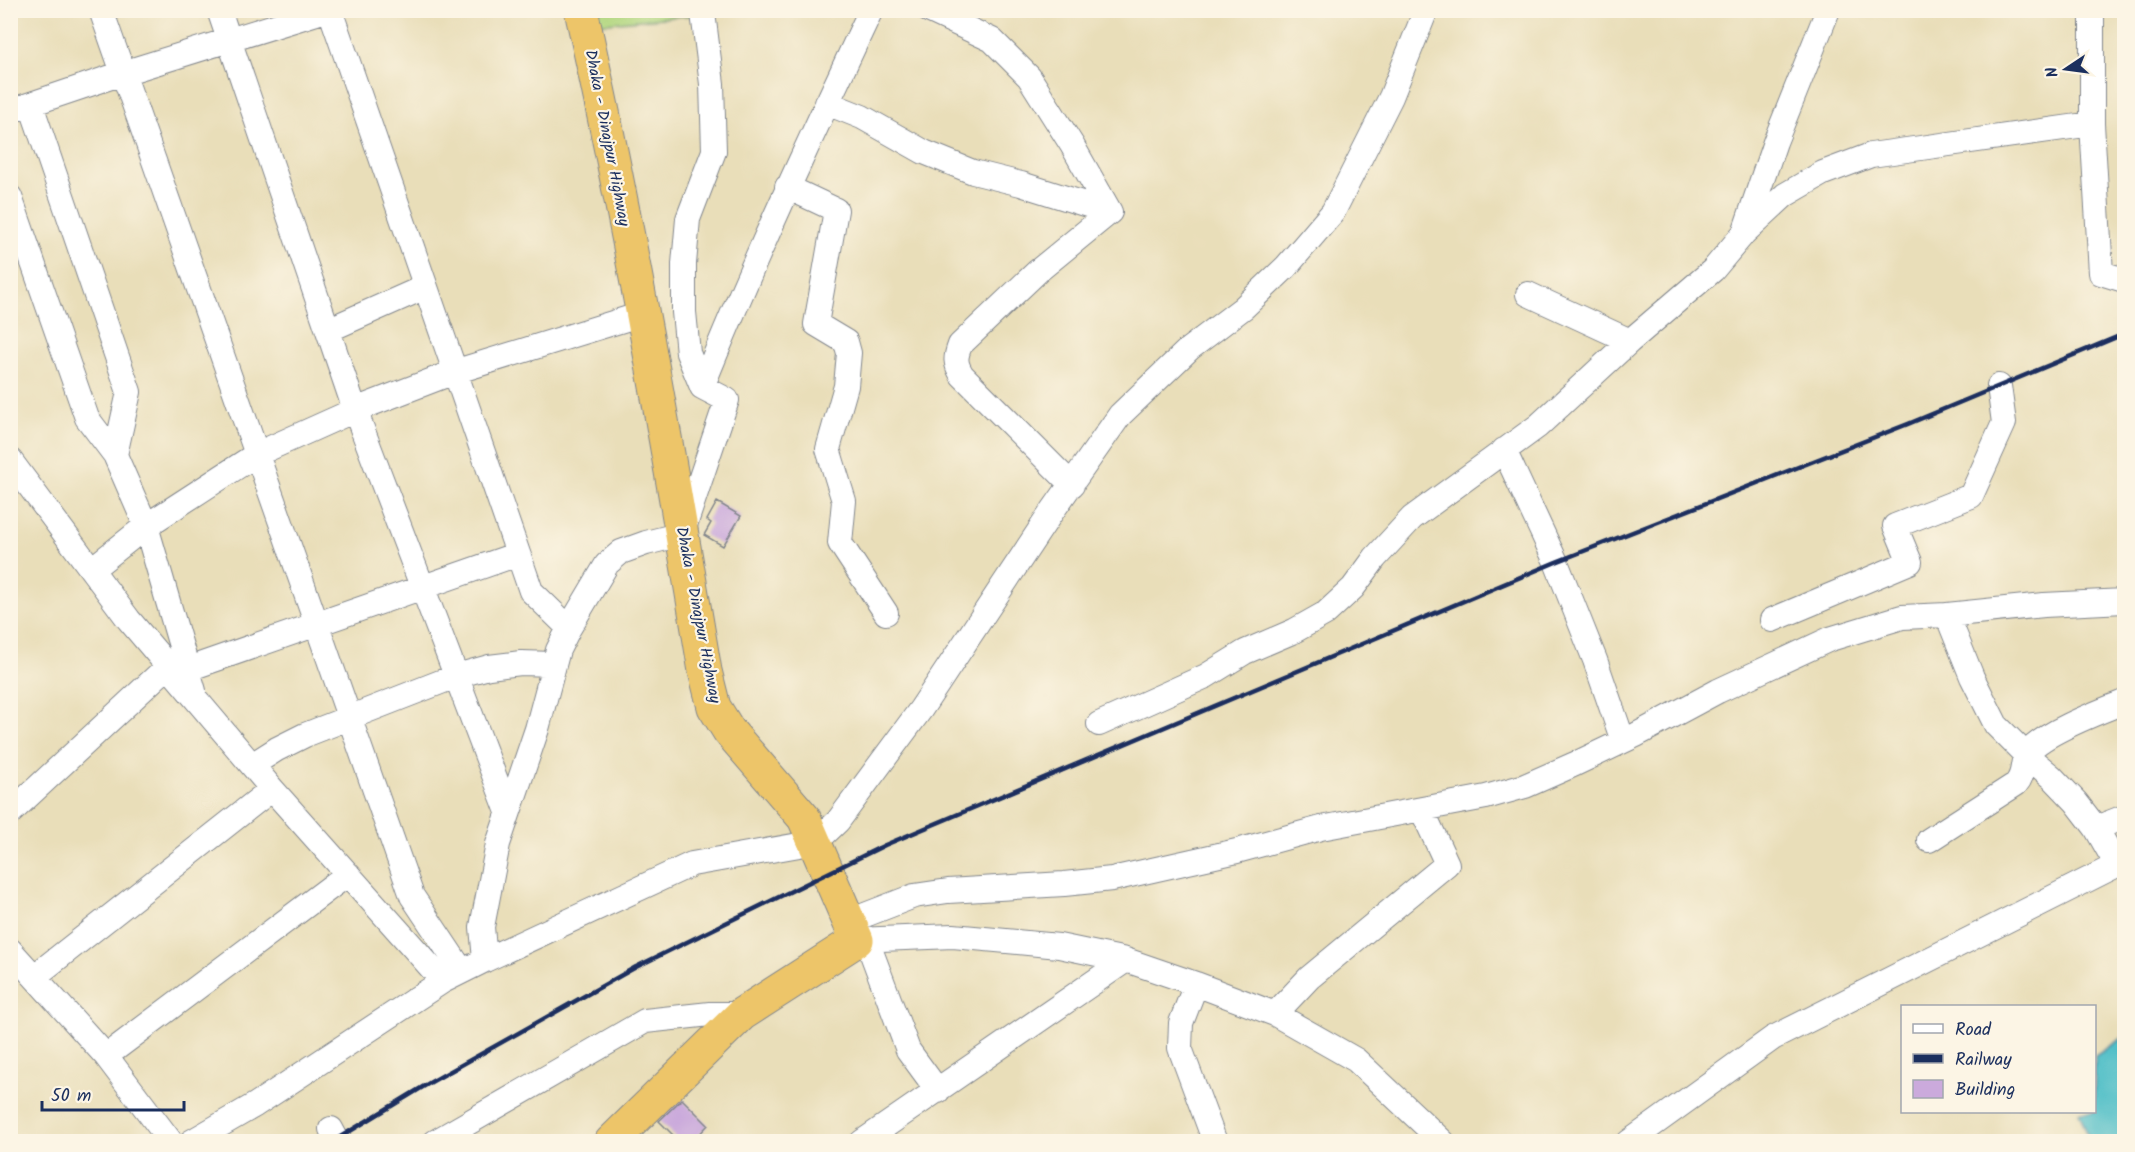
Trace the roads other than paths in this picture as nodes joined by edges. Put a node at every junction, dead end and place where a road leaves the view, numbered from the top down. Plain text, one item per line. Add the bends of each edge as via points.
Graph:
1 (101, 10) edge
2 (219, 10) edge
3 (328, 10) edge
4 (581, 10) edge
5 (872, 10) edge
6 (928, 10) edge
7 (1426, 10) edge
8 (1828, 10) edge
9 (2092, 10) edge
10 (703, 14) dead end
11 (230, 41) junction
12 (123, 73) junction
13 (827, 103) junction
14 (21, 108) edge
15 (2092, 124) junction
16 (787, 187) junction
17 (10, 197) edge
18 (1110, 212) junction
19 (1744, 233) junction
20 (2124, 280) edge
21 (425, 287) junction
22 (1528, 294) dead end
23 (642, 314) junction
24 (328, 330) junction
25 (1630, 341) junction
26 (454, 372) junction
27 (1999, 386) dead end
28 (702, 387) junction
29 (355, 410) junction
30 (1504, 450) junction
31 (257, 454) junction
32 (115, 455) junction
33 (10, 460) edge
34 (1072, 485) junction
35 (146, 525) junction
36 (682, 534) junction
37 (518, 554) junction
38 (92, 569) junction
39 (423, 588) junction
40 (2124, 600) edge
41 (886, 614) dead end
42 (1947, 615) junction
43 (1772, 620) dead end
44 (317, 625) junction
45 (569, 628) junction
46 (554, 664) junction
47 (178, 668) junction
48 (456, 676) junction
49 (2124, 702) edge
50 (350, 718) junction
51 (1099, 724) dead end
52 (1623, 741) junction
53 (2026, 755) junction
54 (252, 765) junction
55 (272, 789) junction
56 (1422, 810) junction
57 (508, 812) junction
58 (10, 813) edge
59 (2124, 817) edge
60 (2096, 828) junction
61 (1929, 840) dead end
62 (816, 842) junction
63 (2121, 871) edge
64 (348, 874) junction
65 (857, 933) junction
66 (10, 950) edge
67 (485, 960) junction
68 (1126, 960) junction
69 (35, 976) junction
70 (453, 976) junction
71 (1196, 984) junction
72 (742, 1014) junction
73 (1275, 1014) junction
74 (106, 1056) junction
75 (938, 1091) junction
76 (171, 1142) edge
77 (191, 1142) edge
78 (435, 1142) edge
79 (611, 1142) edge
80 (862, 1142) edge
81 (1215, 1142) edge
82 (1443, 1142) edge
83 (1629, 1142) edge

1 - 12 street
2 - 11 street
3 - 11 street
3 - 21 street
4 - 23 highway, Dhaka - Dinajpur Highway
5 - 13 street
6 - 18 street via 992,40 1029,77
7 - 34 street via 1391,97 1333,212 1286,267 1189,349 1120,415
8 - 19 street via 1775,142
9 - 15 street
10 - 28 street via 712,84 714,151 688,219 684,264 688,353
11 - 12 street
11 - 24 street
12 - 14 street
12 - 31 street
13 - 16 street
13 - 18 street via 963,168
14 - 32 street via 129,392
15 - 19 street via 1871,155 1823,173 1785,195
15 - 20 street via 2102,273
16 - 28 street
16 - 41 street via 836,210 816,324 846,342 849,353 846,386 828,449 844,501 840,543
17 - 32 street via 87,418
18 - 34 street via 960,345 955,358 962,375
19 - 25 street via 1713,270
21 - 24 street
21 - 26 street
22 - 25 street
23 - 26 street
23 - 36 highway, Dhaka - Dinajpur Highway
24 - 29 street
25 - 30 street via 1538,426
26 - 29 street
26 - 37 street
27 - 43 street via 2004,423 1971,496 1895,526 1910,562
28 - 36 street via 727,400
29 - 31 street
29 - 39 street
30 - 51 street via 1412,518 1353,588 1326,613 1245,652 1206,676
30 - 52 street via 1556,562
31 - 35 street
31 - 44 street
32 - 35 street
33 - 38 street
34 - 62 street via 921,709 838,821
35 - 38 street
35 - 47 street
36 - 45 street via 621,552 607,564
36 - 62 highway, Dhaka - Dinajpur Highway via 714,707 729,731 804,818
37 - 39 street
37 - 45 street via 531,591
38 - 47 street via 129,620
39 - 44 street
39 - 48 street
40 - 42 street
42 - 52 street via 1902,617 1830,639
42 - 53 street via 1996,725
44 - 47 street
44 - 50 street
45 - 46 street
46 - 48 street via 521,663
46 - 57 street via 537,729
47 - 54 street via 197,702
47 - 58 street
48 - 50 street
48 - 57 street
49 - 53 street via 2053,734
50 - 54 street via 306,735
50 - 70 street via 412,896
52 - 56 street via 1525,786
53 - 60 street via 2068,794
53 - 61 street via 2023,776 2016,784
54 - 55 street
55 - 64 street
55 - 69 street
56 - 65 street via 1321,828 1112,879 914,896
56 - 73 street via 1447,864 1309,978
57 - 67 street via 482,927
59 - 60 street
60 - 63 street
62 - 65 highway, Dhaka - Dinajpur Highway
62 - 67 street via 692,864
63 - 83 street via 1773,1038
64 - 70 street
64 - 74 street
65 - 68 street via 953,936 1059,946
65 - 72 highway
65 - 75 street via 908,1050
66 - 69 street
67 - 70 street
68 - 71 street
68 - 75 street
69 - 74 street
70 - 77 street
71 - 73 street
71 - 81 street via 1182,1023 1180,1048
72 - 78 street via 645,1021
72 - 79 highway
73 - 82 street via 1356,1060
74 - 76 street
75 - 80 street

